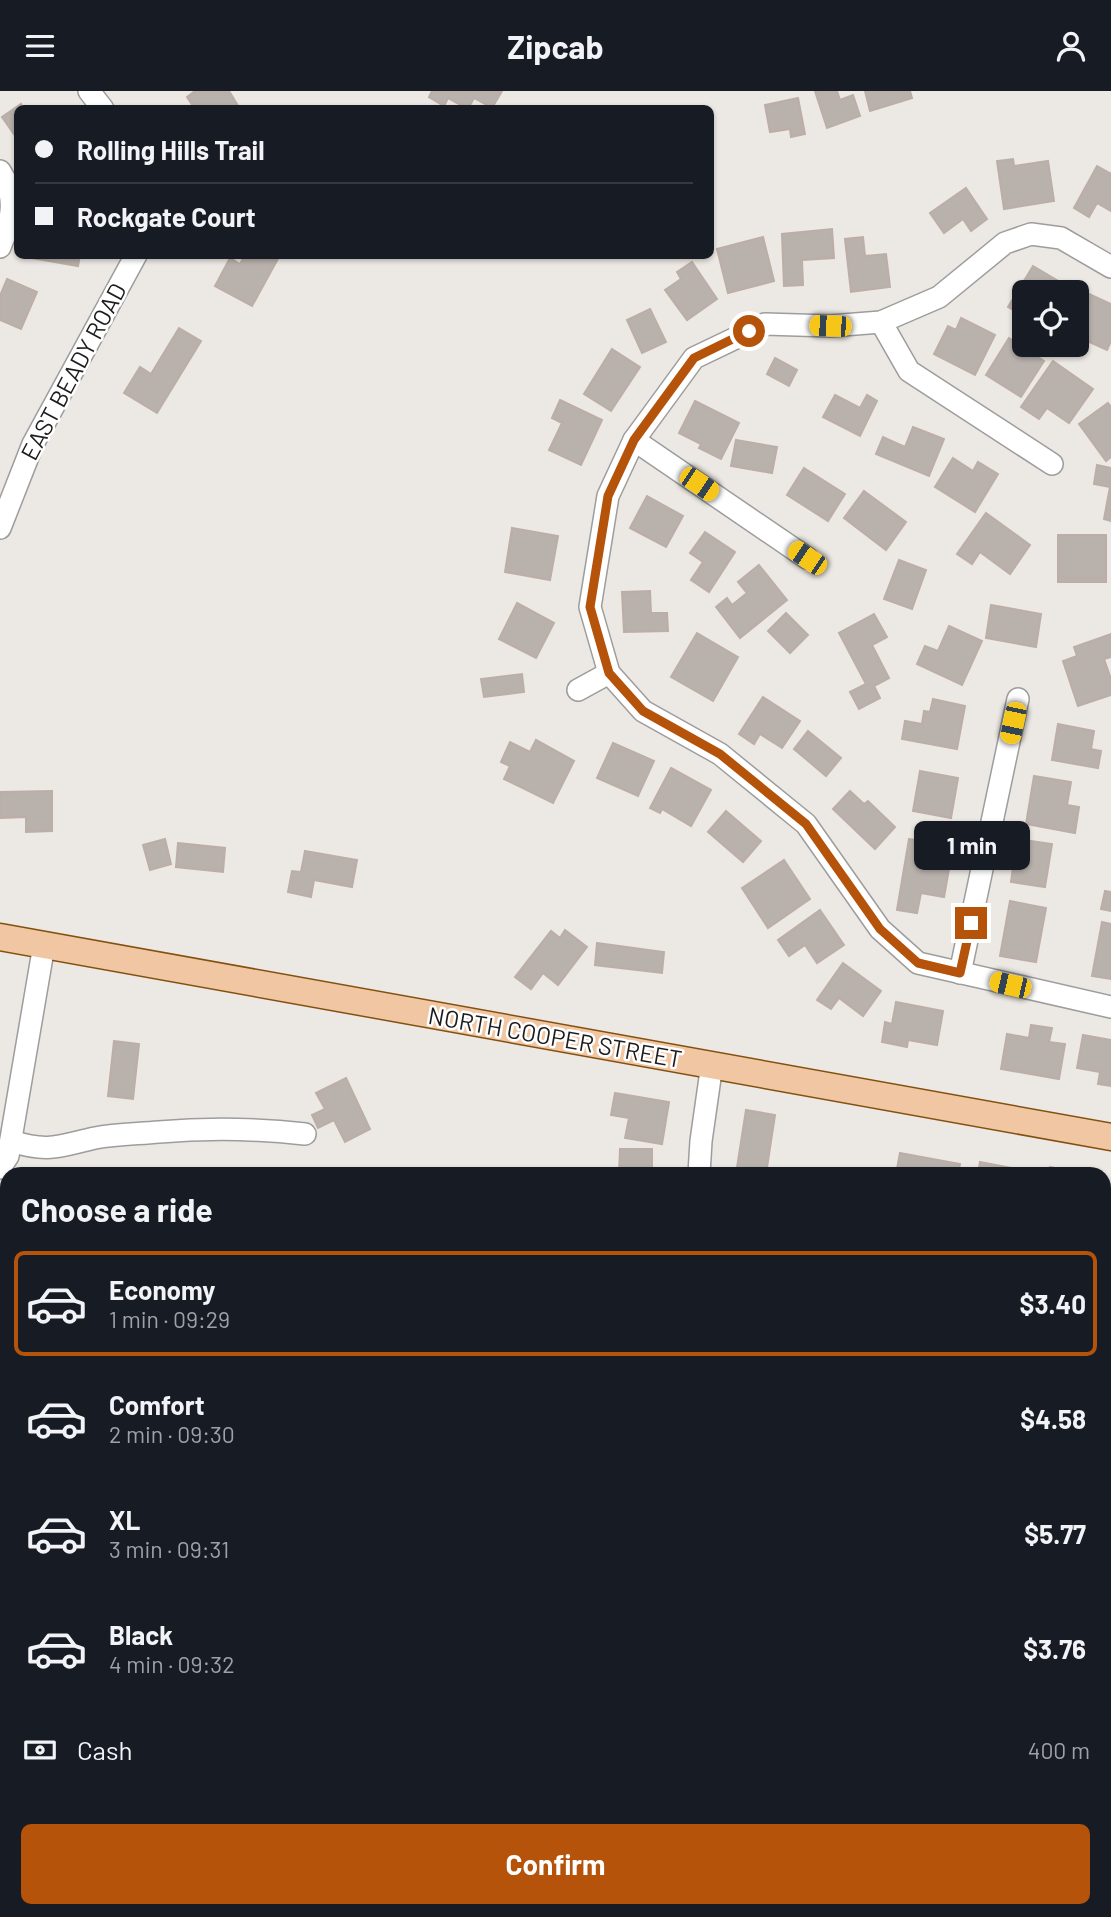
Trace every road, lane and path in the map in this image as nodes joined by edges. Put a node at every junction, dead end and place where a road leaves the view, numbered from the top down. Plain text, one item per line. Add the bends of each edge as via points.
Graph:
1 (89, 91) edge
2 (100, 105) edge
3 (0, 171) edge
4 (1, 244) edge
5 (134, 259) edge
6 (1111, 267) edge
7 (880, 321) junction
8 (634, 440) junction
9 (1052, 464) dead end
10 (0, 529) edge
11 (807, 558) dead end
12 (609, 673) junction
13 (578, 690) dead end
14 (1018, 699) dead end
15 (0, 937) edge
16 (44, 945) junction
17 (960, 973) junction
18 (1111, 1007) edge
19 (712, 1064) junction
20 (305, 1135) dead end
21 (1111, 1137) edge
22 (11, 1141) junction
23 (1, 1167) edge
24 (699, 1167) edge

1 - 2 street
3 - 4 street via 12,200
5 - 10 street, EAST BEADY ROAD via 33,444
6 - 7 street via 1061,238 1031,234 1005,243 939,297
7 - 8 street via 830,326 765,324 733,338 694,358
7 - 9 street via 909,371
8 - 11 street
8 - 12 street via 608,496 590,607
12 - 13 street
12 - 17 street via 643,711 720,754 806,824 880,929 918,963
14 - 17 street
15 - 16 main road, NORTH COOPER STREET
16 - 19 main road, NORTH COOPER STREET
16 - 22 street
17 - 18 street
19 - 21 main road, NORTH COOPER STREET
19 - 24 street
20 - 22 street via 269,1130 164,1132 96,1138 51,1148
22 - 23 street via 9,1156

